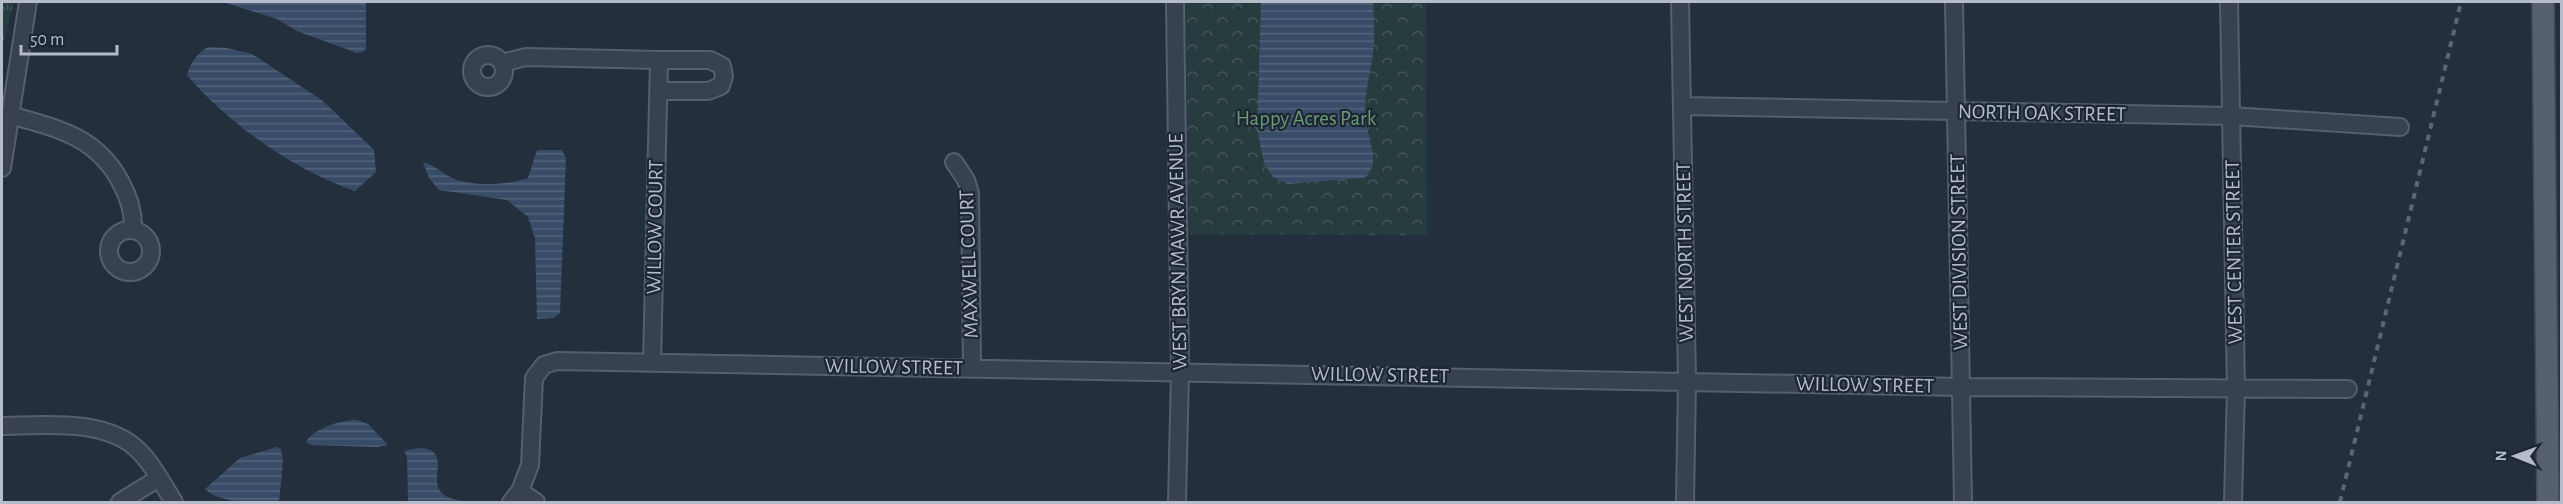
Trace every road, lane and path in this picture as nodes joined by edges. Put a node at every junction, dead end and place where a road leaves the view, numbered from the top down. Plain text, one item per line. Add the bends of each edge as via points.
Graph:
1 (28, 2) edge
2 (1175, 2) edge
3 (1680, 2) edge
4 (1954, 2) edge
5 (2229, 2) edge
6 (2543, 2) edge
7 (659, 60) junction
8 (502, 63) dead end
9 (658, 91) junction
10 (1683, 106) junction
11 (1956, 111) junction
12 (10, 114) junction
13 (2231, 116) junction
14 (2400, 127) dead end
15 (954, 162) dead end
16 (2, 168) edge
17 (133, 230) dead end
18 (652, 363) junction
19 (972, 369) junction
20 (1180, 372) junction
21 (1687, 381) junction
22 (1962, 387) junction
23 (2236, 389) junction
24 (2348, 389) dead end
25 (2, 426) edge
26 (159, 478) junction
27 (516, 497) edge
28 (120, 502) edge
29 (174, 502) edge
30 (536, 502) edge
31 (1177, 502) edge
32 (1686, 502) edge
33 (1963, 502) edge
34 (2233, 502) edge
35 (2548, 502) edge

1 - 12 street
2 - 20 street, WEST BRYN MAWR AVENUE
3 - 10 street, WEST NORTH STREET
4 - 11 street, WEST DIVISION STREET
5 - 13 street, WEST CENTER STREET
6 - 35 main road
7 - 8 street via 526,57
7 - 9 street, WILLOW COURT
7 - 9 street via 714,61 722,66 724,76 721,86 711,90
9 - 18 street, WILLOW COURT
10 - 11 street, NORTH OAK STREET
10 - 21 street, WEST NORTH STREET
11 - 13 street, NORTH OAK STREET
11 - 22 street, WEST DIVISION STREET
12 - 16 street
12 - 17 street via 61,129 99,151 125,190 134,213
13 - 14 street, NORTH OAK STREET
13 - 23 street, WEST CENTER STREET
15 - 19 street, MAXWELL COURT via 970,193
18 - 19 street, WILLOW STREET
18 - 27 street, WILLOW STREET via 557,361 540,367 533,383 530,465
19 - 20 street, WILLOW STREET
20 - 21 street, WILLOW STREET
20 - 31 street, WEST BRYN MAWR AVENUE
21 - 22 street, WILLOW STREET
21 - 32 street, WEST NORTH STREET
22 - 23 street, WILLOW STREET
22 - 33 street, WEST DIVISION STREET
23 - 24 street, WILLOW STREET
23 - 34 street, WEST CENTER STREET
25 - 26 street via 105,430 139,450
26 - 28 street
26 - 29 street
27 - 30 street, WILLOW STREET

